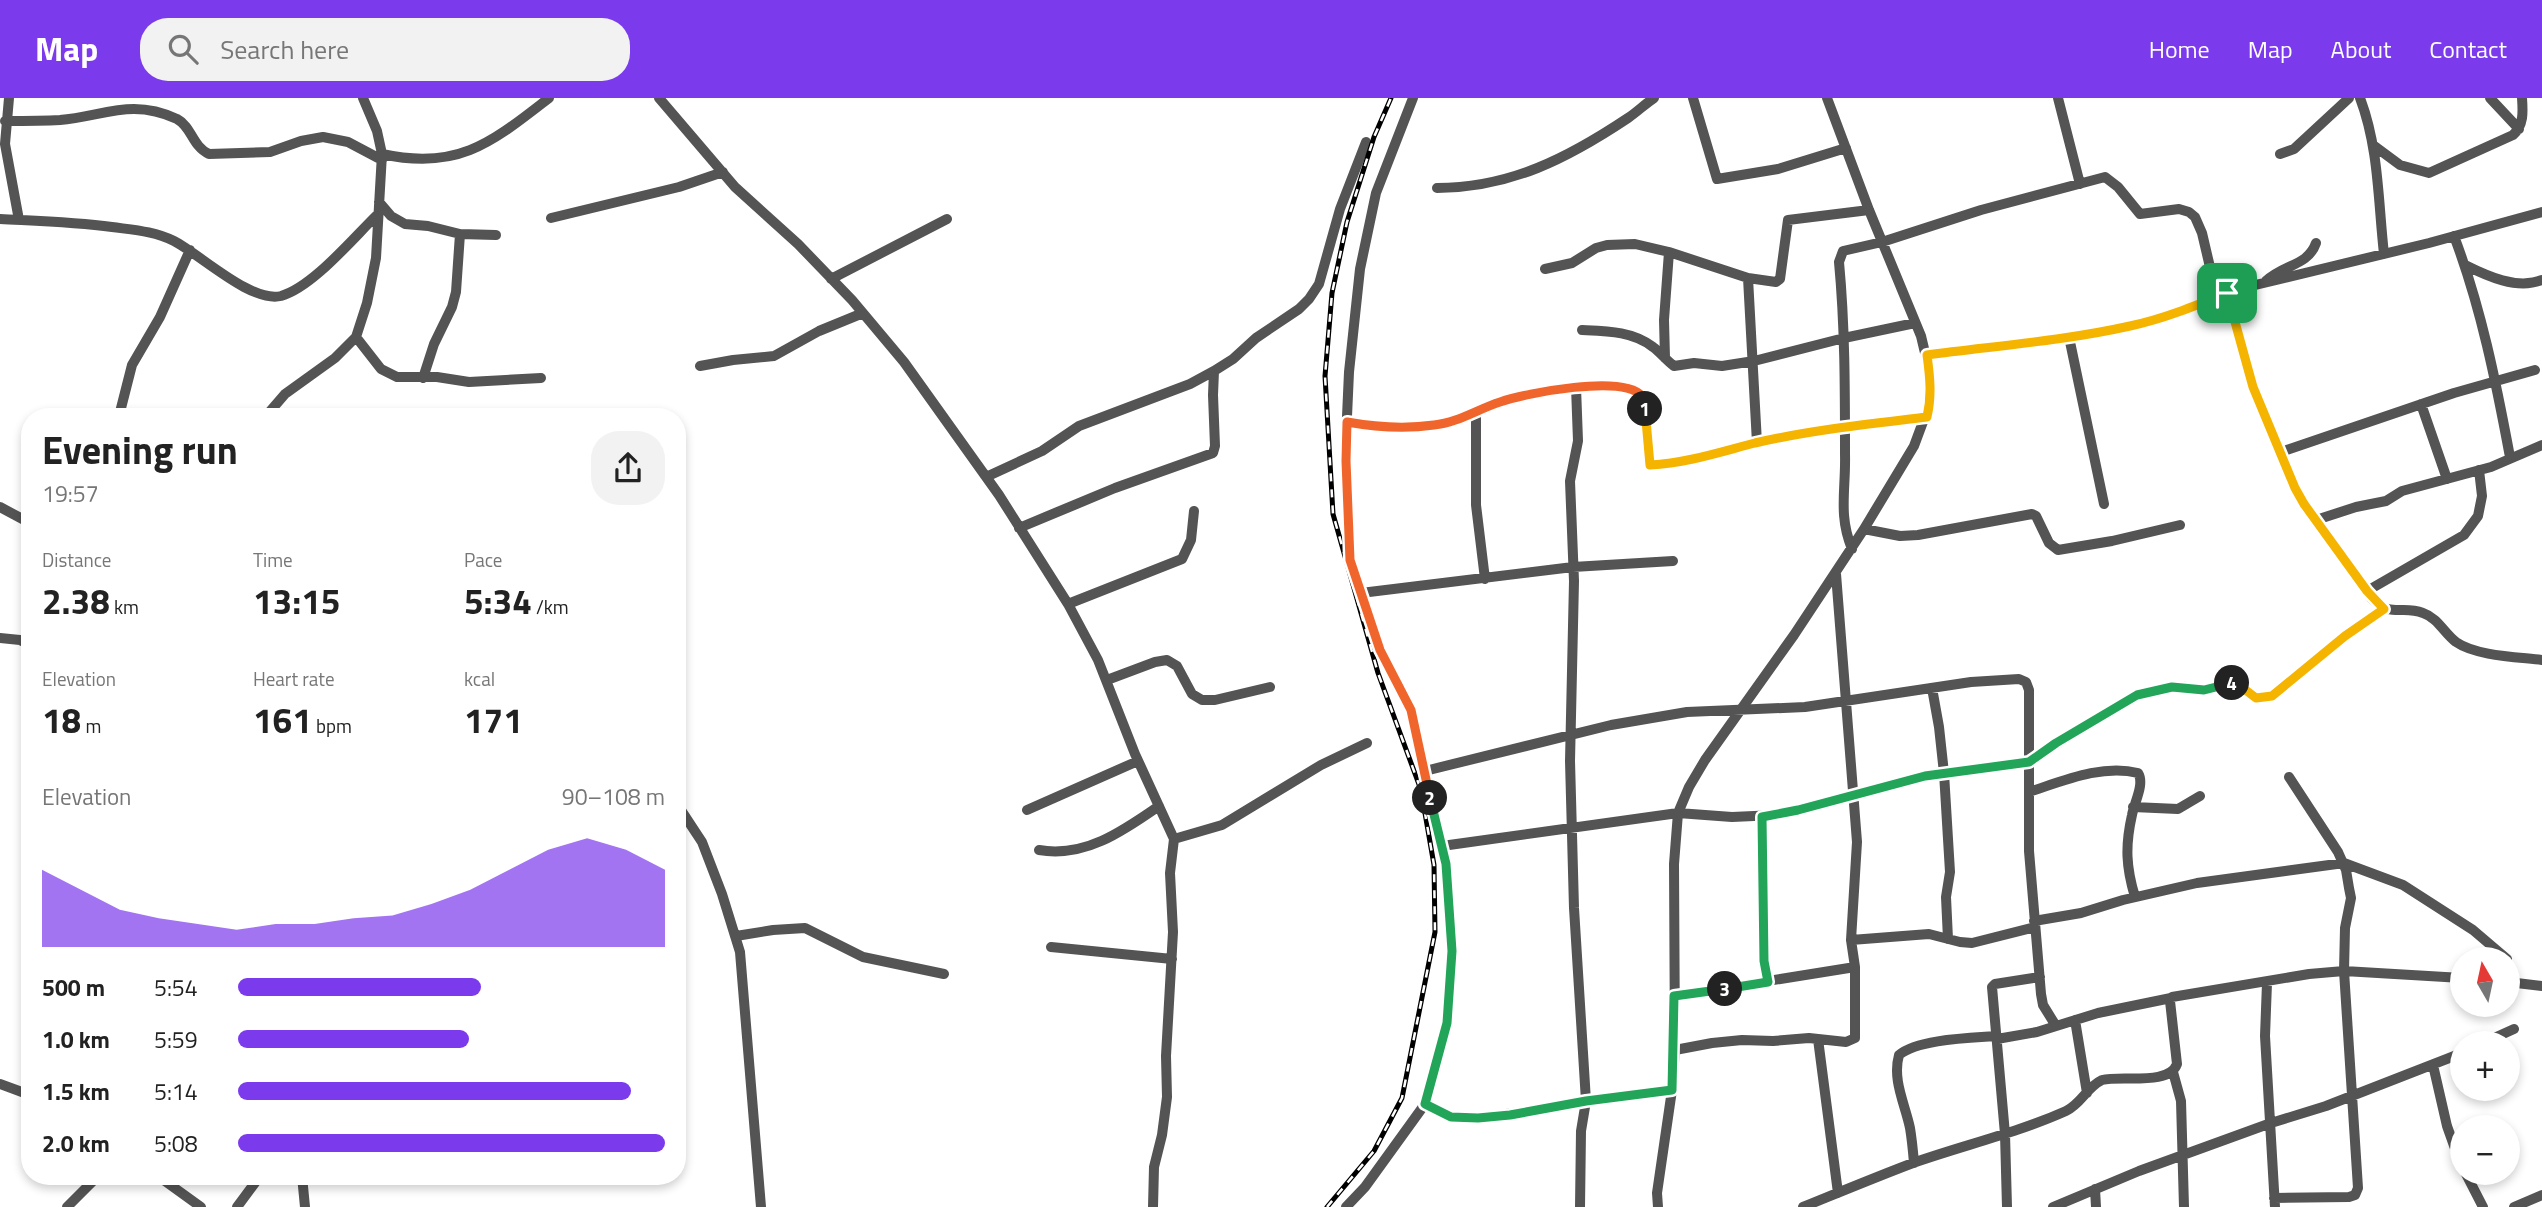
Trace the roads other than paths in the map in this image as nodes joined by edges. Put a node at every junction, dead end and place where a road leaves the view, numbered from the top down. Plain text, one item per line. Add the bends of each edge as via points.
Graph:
1 (9, 98) edge
2 (363, 98) edge
3 (549, 98) edge
4 (659, 98) edge
5 (1413, 98) edge
6 (1654, 98) edge
7 (1693, 98) edge
8 (1827, 98) edge
9 (2059, 98) edge
10 (2349, 98) edge
11 (2360, 98) edge
12 (2490, 98) edge
13 (2522, 98) edge
14 (5, 121) junction
15 (2519, 129) junction
16 (1366, 142) dead end
17 (2373, 145) junction
18 (1846, 148) junction
19 (2280, 154) dead end
20 (382, 157) junction
21 (723, 172) junction
22 (2080, 184) junction
23 (1437, 188) dead end
24 (379, 208) junction
25 (1869, 210) junction
26 (2542, 212) edge
27 (551, 218) dead end
28 (0, 219) edge
29 (947, 219) dead end
30 (19, 220) junction
31 (460, 234) junction
32 (496, 235) dead end
33 (2454, 236) junction
34 (1882, 242) junction
35 (2316, 243) dead end
36 (190, 250) junction
37 (1669, 252) junction
38 (2384, 254) junction
39 (2465, 265) junction
40 (1545, 269) dead end
41 (1748, 278) junction
42 (831, 279) junction
43 (2542, 280) edge
44 (2264, 283) junction
45 (2222, 295) junction
46 (863, 313) junction
47 (1915, 323) junction
48 (1582, 330) dead end
49 (356, 337) junction
50 (2069, 337) junction
51 (1844, 338) junction
52 (1927, 355) junction
53 (1665, 358) junction
54 (1754, 361) junction
55 (700, 366) dead end
56 (2535, 370) dead end
57 (1214, 371) junction
58 (423, 378) junction
59 (541, 378) dead end
60 (2496, 380) junction
61 (1576, 387) junction
62 (2421, 404) junction
63 (121, 408) edge
64 (273, 408) edge
65 (1476, 411) junction
66 (1927, 417) junction
67 (1347, 422) junction
68 (1845, 427) junction
69 (1757, 443) junction
70 (2542, 445) edge
71 (2281, 452) junction
72 (2510, 457) junction
73 (2479, 470) junction
74 (986, 477) junction
75 (2448, 479) junction
76 (2104, 504) dead end
77 (0, 507) edge
78 (1194, 511) dead end
79 (21, 518) edge
80 (2316, 520) junction
81 (2180, 525) dead end
82 (1019, 528) junction
83 (1864, 530) junction
84 (1852, 549) junction
85 (1673, 561) dead end
86 (1573, 567) junction
87 (1836, 574) junction
88 (1485, 579) junction
89 (2367, 591) junction
90 (1361, 593) junction
91 (1068, 604) junction
92 (2384, 609) junction
93 (0, 638) edge
94 (21, 640) edge
95 (2542, 660) edge
96 (1107, 680) junction
97 (1270, 687) dead end
98 (1932, 688) junction
99 (1846, 701) junction
100 (1739, 710) junction
101 (1571, 735) junction
102 (1367, 743) dead end
103 (1138, 761) junction
104 (2029, 762) junction
105 (1425, 771) junction
106 (1944, 773) junction
107 (2289, 777) dead end
108 (2029, 792) junction
109 (1853, 794) junction
110 (2200, 796) dead end
111 (1159, 806) junction
112 (2133, 807) junction
113 (1027, 810) dead end
114 (1678, 813) junction
115 (1762, 817) junction
116 (686, 822) edge
117 (1573, 829) junction
118 (1174, 839) junction
119 (1442, 846) junction
120 (1040, 850) dead end
121 (2344, 863) junction
122 (2134, 897) junction
123 (2034, 924) junction
124 (736, 936) junction
125 (1948, 939) junction
126 (1851, 940) junction
127 (1051, 947) dead end
128 (2493, 947) edge
129 (1172, 958) junction
130 (1855, 967) junction
131 (2344, 971) junction
132 (944, 974) dead end
133 (2040, 977) junction
134 (2450, 977) edge
135 (1768, 982) junction
136 (2267, 983) junction
137 (2520, 983) edge
138 (2542, 986) edge
139 (1674, 996) junction
140 (2171, 998) junction
141 (2076, 1020) junction
142 (2056, 1027) junction
143 (2514, 1028) dead end
144 (2508, 1031) edge
145 (1997, 1037) junction
146 (1818, 1039) junction
147 (1675, 1050) junction
148 (2450, 1058) edge
149 (2433, 1065) junction
150 (2173, 1072) junction
151 (0, 1084) edge
152 (1672, 1090) junction
153 (21, 1092) edge
154 (2087, 1093) junction
155 (2351, 1096) junction
156 (1586, 1101) junction
157 (1425, 1104) junction
158 (2271, 1123) junction
159 (2005, 1134) junction
160 (2450, 1134) edge
161 (2184, 1156) junction
162 (1914, 1163) junction
163 (89, 1185) edge
164 (170, 1185) edge
165 (253, 1185) edge
166 (303, 1185) edge
167 (2472, 1185) edge
168 (2095, 1189) junction
169 (1838, 1193) junction
170 (2542, 1195) edge
171 (2355, 1201) edge
172 (1827, 1202) edge
173 (2274, 1202) edge
174 (2518, 1206) edge
175 (67, 1207) edge
176 (201, 1207) edge
177 (237, 1207) edge
178 (305, 1207) edge
179 (761, 1207) edge
180 (1153, 1207) edge
181 (1346, 1207) edge
182 (1580, 1207) edge
183 (1658, 1207) edge
184 (1803, 1207) edge
185 (2007, 1207) edge
186 (2053, 1207) edge
187 (2096, 1207) edge
188 (2184, 1207) edge
189 (2483, 1207) edge

1 - 14 street
2 - 20 street
3 - 20 street via 506,131 463,155
4 - 21 street
5 - 67 street via 1376,193 1360,269
6 - 23 street via 1535,171 1482,185
7 - 18 street via 1717,179 1778,169
8 - 18 street
9 - 22 street
10 - 19 street via 2294,149
11 - 17 street
12 - 15 street
13 - 15 street
14 - 20 street via 60,120 130,107 181,121 200,150 209,154 270,152 323,137
14 - 30 street via 7,162
15 - 17 street via 2429,173 2400,165
16 - 57 street via 1316,290 1298,309
17 - 38 street
18 - 25 street
20 - 24 street
21 - 27 street
21 - 42 street
22 - 34 street
22 - 45 street via 2108,178 2143,215 2172,209 2189,212 2199,224
24 - 31 street via 405,224
24 - 36 street via 330,264 279,296 267,297 243,286
24 - 49 street via 374,274
25 - 34 street
25 - 41 street via 1791,219 1780,279
26 - 33 street
28 - 30 street
29 - 42 street
30 - 36 street via 145,231
31 - 32 street
31 - 58 street via 456,292
33 - 38 street
33 - 39 street
34 - 47 street
34 - 51 street via 1840,255
35 - 44 street via 2308,258 2281,269
36 - 63 street via 135,359
37 - 40 street via 1620,243 1596,248 1573,263
37 - 41 street
37 - 53 street
38 - 44 street
39 - 43 street via 2510,282
39 - 60 street
41 - 54 street
42 - 46 street
44 - 45 street
45 - 50 street via 2132,326
45 - 71 street
46 - 55 street via 774,356
46 - 74 street
47 - 51 street
47 - 52 street
48 - 53 street via 1630,335
49 - 58 street via 389,374
49 - 64 street
50 - 52 street
50 - 76 street
51 - 54 street
51 - 68 street
52 - 66 street via 1931,378
53 - 54 street via 1678,366
54 - 69 street
56 - 60 street
57 - 74 street via 1079,426 1042,451
57 - 82 street via 1213,453
58 - 59 street via 470,382
60 - 62 street
60 - 72 street
61 - 65 street via 1513,398
61 - 69 street via 1639,392 1646,414 1650,465 1695,460
61 - 86 street via 1578,441 1570,481
62 - 71 street
62 - 75 street
65 - 67 street via 1434,425
65 - 88 street via 1476,505
66 - 68 street
66 - 83 street
67 - 90 street via 1350,560
68 - 69 street
68 - 84 street via 1843,522
70 - 72 street
71 - 80 street via 2295,488
72 - 73 street
73 - 75 street
73 - 89 street via 2482,496 2478,516 2464,535
74 - 82 street
75 - 80 street via 2402,491 2386,502
77 - 79 street
78 - 91 street via 1191,540 1182,559
80 - 89 street
81 - 83 street via 2057,550 2032,514 1918,536
82 - 91 street
83 - 84 street
84 - 87 street
85 - 86 street
86 - 88 street
86 - 101 street
87 - 99 street
87 - 100 street
88 - 90 street
89 - 92 street
90 - 105 street via 1380,650 1407,700
91 - 96 street
92 - 95 street via 2423,613 2454,640 2473,649
92 - 104 street via 2272,696 2256,698 2230,682 2204,690 2180,686 2144,693
93 - 94 street
96 - 97 street via 1167,660 1177,666 1192,694 1202,700
96 - 103 street
98 - 99 street
98 - 104 street via 1996,680 2026,682
98 - 106 street
99 - 100 street
99 - 109 street
100 - 101 street via 1687,712
100 - 114 street via 1704,760
101 - 105 street
101 - 117 street
102 - 118 street via 1222,825
103 - 111 street
103 - 113 street
104 - 106 street
104 - 108 street
105 - 119 street
106 - 109 street
106 - 125 street via 1950,873
107 - 121 street
108 - 112 street via 2082,775 2133,771 2141,776
108 - 123 street
109 - 115 street
109 - 126 street via 1857,842
110 - 112 street via 2178,809
111 - 118 street
111 - 120 street via 1107,840 1071,851
112 - 122 street via 2126,858
114 - 115 street
114 - 117 street
114 - 139 street
115 - 135 street
116 - 124 street via 706,852
117 - 119 street
117 - 156 street
118 - 129 street
119 - 157 street via 1450,905 1450,984 1447,1023
121 - 122 street via 2197,883
121 - 128 street via 2403,885
121 - 131 street via 2351,898
122 - 123 street
123 - 125 street via 1972,943
123 - 133 street
124 - 132 street via 805,928 863,957
124 - 179 street via 743,966
125 - 126 street via 1919,933
126 - 130 street
127 - 129 street
129 - 180 street via 1167,1097 1154,1167
130 - 135 street
130 - 146 street via 1855,1038 1846,1042
131 - 134 street
131 - 136 street
131 - 155 street
133 - 142 street via 2043,1005
133 - 145 street via 1993,984
135 - 139 street
136 - 140 street
136 - 158 street via 2265,1036
137 - 138 street
139 - 147 street
140 - 141 street
140 - 150 street via 2177,1064
141 - 142 street
141 - 154 street
142 - 145 street
143 - 144 street
145 - 159 street
145 - 162 street via 1915,1047 1899,1055 1899,1091
146 - 147 street via 1712,1043
146 - 169 street
147 - 152 street
148 - 149 street
149 - 155 street
149 - 160 street
150 - 154 street via 2149,1079 2102,1080
150 - 161 street via 2181,1101
151 - 153 street
152 - 156 street
152 - 183 street
154 - 159 street via 2065,1112
155 - 158 street
155 - 171 street
156 - 157 street via 1463,1119
156 - 182 street
157 - 181 street
158 - 161 street
158 - 173 street
159 - 162 street
159 - 185 street
161 - 168 street
161 - 188 street
162 - 169 street
163 - 175 street
164 - 176 street
165 - 177 street
166 - 178 street
167 - 189 street
168 - 186 street
168 - 187 street
169 - 172 street
170 - 174 street
171 - 173 street
172 - 184 street

